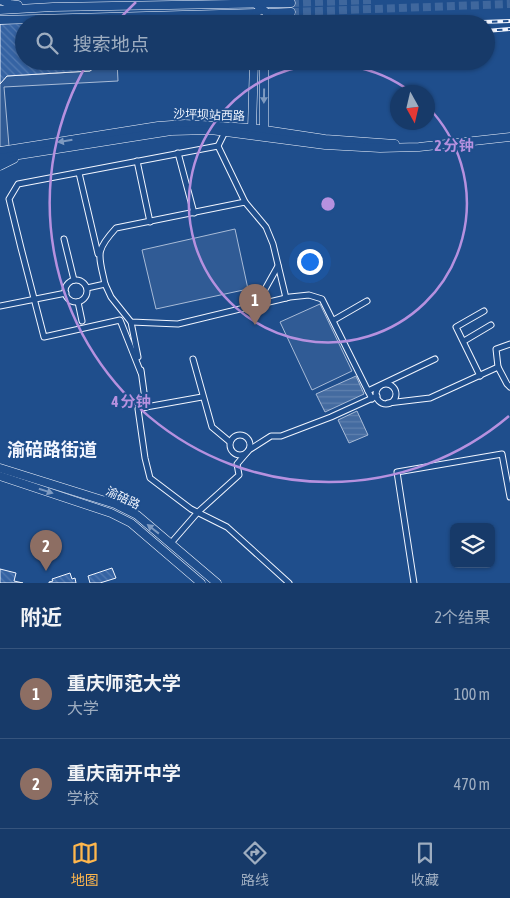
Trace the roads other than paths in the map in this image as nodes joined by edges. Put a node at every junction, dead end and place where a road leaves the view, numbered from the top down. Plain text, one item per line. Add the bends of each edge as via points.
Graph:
1 (1, 0) edge
2 (53, 7) junction
3 (291, 7) tunnel mouth
4 (261, 8) junction
5 (0, 10) edge
6 (109, 15) edge
7 (258, 15) edge
8 (264, 15) edge
9 (15, 19) edge
10 (0, 20) edge
11 (254, 70) edge
12 (264, 70) edge
13 (252, 128) junction
14 (264, 130) junction
15 (225, 132) junction
16 (510, 137) edge
17 (218, 146) junction
18 (419, 147) junction
19 (0, 150) edge
20 (178, 154) junction
21 (24, 155) junction
22 (0, 158) edge
23 (137, 161) junction
24 (0, 166) edge
25 (79, 173) junction
26 (245, 202) junction
27 (194, 213) junction
28 (150, 222) junction
29 (64, 239) dead end
30 (98, 255) junction
31 (278, 266) junction
32 (74, 280) junction
33 (105, 284) junction
34 (87, 288) junction
35 (66, 293) junction
36 (286, 298) junction
37 (34, 300) junction
38 (78, 302) junction
39 (367, 302) dead end
40 (0, 306) edge
41 (247, 308) junction
42 (484, 311) dead end
43 (334, 320) junction
44 (82, 321) dead end
45 (131, 322) junction
46 (492, 326) dead end
47 (464, 341) junction
48 (510, 344) edge
49 (193, 359) dead end
50 (434, 359) dead end
51 (498, 367) junction
52 (141, 373) junction
53 (480, 376) junction
54 (381, 385) junction
55 (510, 386) edge
56 (368, 391) junction
57 (202, 396) junction
58 (374, 398) junction
59 (388, 403) junction
60 (146, 408) junction
61 (230, 442) junction
62 (249, 450) junction
63 (0, 468) edge
64 (0, 476) edge
65 (510, 497) edge
66 (198, 512) junction
67 (171, 543) junction
68 (201, 583) edge
69 (217, 583) edge
70 (289, 583) edge
71 (414, 583) edge

1 - 2 main road via 10,4
2 - 4 main road
2 - 5 main road
3 - 4 main road
4 - 6 main road
4 - 7 main road
4 - 8 main road
9 - 10 main road
11 - 13 main road
12 -> 14 main road
13 - 14 main road, 沙坪坝站西路
13 -> 19 main road, 沙坪坝站西路 via 171,124
14 - 18 main road, 沙坪坝站西路
15 - 17 street
15 - 18 main road, 沙坪坝站西路 via 325,145
15 - 21 main road, 沙坪坝站西路 via 171,131
16 - 18 main road, 沙坪坝站西路
17 - 20 street
17 - 26 street
20 - 23 street
20 - 27 street
21 - 22 main road
21 - 24 main road
23 - 25 street
23 - 28 street
25 - 30 street
25 - 37 street via 18,184 10,199
26 - 27 street
26 - 31 street via 266,227
27 - 28 street
28 - 30 street via 116,228
29 - 32 street
30 - 33 street
31 - 36 street
31 - 41 street via 264,291
32 - 34 street via 84,283
32 - 35 street via 69,283
33 - 34 street
33 - 45 street
34 - 38 street via 84,299
35 - 37 street
35 - 38 street via 70,300
36 - 41 street
36 - 43 street via 309,295 322,299
37 - 40 street
37 - 52 street via 44,338 120,320
38 - 44 street
39 - 43 street
41 - 45 street via 178,324
42 - 47 street via 456,327
43 - 56 street
45 - 52 street
46 - 47 street
47 - 53 street
48 - 51 street via 496,350
49 - 57 street
50 - 54 street
51 - 53 street
51 - 55 street
52 - 60 street
53 - 59 street via 430,398
54 - 56 street
54 - 58 street
54 - 59 street via 387,384 394,389 395,397
56 - 58 street
57 - 60 street
57 - 61 street via 212,427
58 - 59 street
58 - 62 street via 331,418 281,436 271,436
60 - 66 street via 138,409 150,478
61 - 62 street via 234,454 241,455
61 - 62 street via 237,435 244,435 249,440
62 - 66 street via 237,464 239,475
67 -> 63 main road, 渝碚路 via 136,515 115,504
64 -> 68 main road, 渝碚路 via 111,513 131,523
65 - 71 street via 502,454 397,472
66 - 67 street
66 - 70 street via 227,528
67 - 69 main road, 渝碚路

